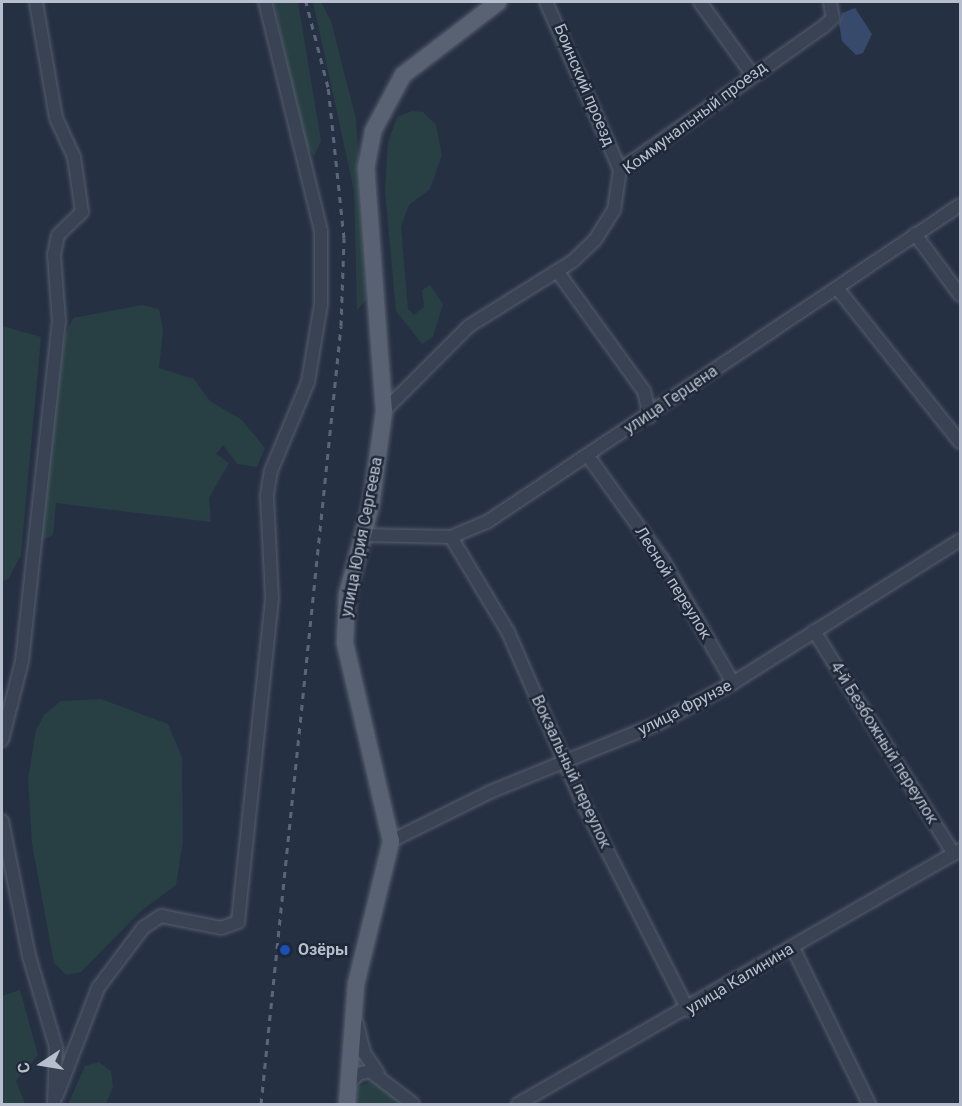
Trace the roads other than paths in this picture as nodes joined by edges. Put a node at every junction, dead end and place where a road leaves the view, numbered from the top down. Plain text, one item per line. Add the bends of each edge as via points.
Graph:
1 (36, 2) edge
2 (266, 2) edge
3 (498, 2) edge
4 (546, 2) edge
5 (700, 2) edge
6 (831, 2) edge
7 (752, 74) junction
8 (620, 170) junction
9 (960, 205) edge
10 (915, 234) junction
11 (557, 271) junction
12 (837, 288) junction
13 (960, 295) edge
14 (384, 411) junction
15 (650, 416) junction
16 (960, 442) edge
17 (588, 456) junction
18 (362, 535) junction
19 (451, 537) junction
20 (960, 540) edge
21 (814, 632) junction
22 (734, 683) junction
23 (2, 740) edge
24 (566, 761) junction
25 (2, 821) edge
26 (391, 841) junction
27 (957, 852) edge
28 (793, 948) junction
29 (353, 1010) junction
30 (688, 1010) junction
31 (379, 1074) junction
32 (349, 1084) junction
33 (55, 1100) edge
34 (347, 1104) edge
35 (413, 1104) edge
36 (518, 1104) edge
37 (868, 1104) edge

1 - 23 street via 56,118 74,157 82,212 58,235 54,254 59,321 22,661
2 - 33 street via 321,231 321,304 308,382 267,495 272,599 238,922 220,928 161,916 143,928 98,988
3 - 14 main road, улица Юрия Сергеева via 403,75 373,131 366,214
4 - 8 street, Боинский проезд
5 - 7 street
6 - 7 street, Коммунальный проезд via 833,18
7 - 8 street, Коммунальный проезд
8 - 11 street, Коммунальный проезд via 607,226
9 - 10 street, улица Герцена
10 - 12 street, улица Герцена
10 - 13 street
11 - 14 street, Коммунальный проезд via 469,326
11 - 15 street via 644,391
12 - 15 street, улица Герцена
12 - 16 street
14 - 18 main road, улица Юрия Сергеева
15 - 17 street, улица Герцена
17 - 19 street, улица Герцена via 487,522
17 - 22 street, Лесной переулок via 662,559
18 - 19 street, улица Герцена
18 - 26 main road, улица Юрия Сергеева via 347,595 345,643
19 - 24 street, Вокзальный переулок via 472,564 507,632
20 - 21 street, улица Фрунзе
21 - 22 street, улица Фрунзе
21 - 27 street, 4-й Безбожный переулок
22 - 24 street, улица Фрунзе via 648,728
24 - 26 street, улица Фрунзе
24 - 30 street, Вокзальный переулок
25 - 33 street via 29,956 56,1047
26 - 29 main road, улица Юрия Сергеева via 366,932
27 - 28 street, улица Калинина
28 - 30 street, улица Калинина
28 - 37 street
29 - 31 street via 364,1053
29 - 32 main road, улица Юрия Сергеева
30 - 36 street, улица Калинина
31 - 32 street via 358,1074
31 - 35 street
32 - 34 main road, улица Юрия Сергеева

